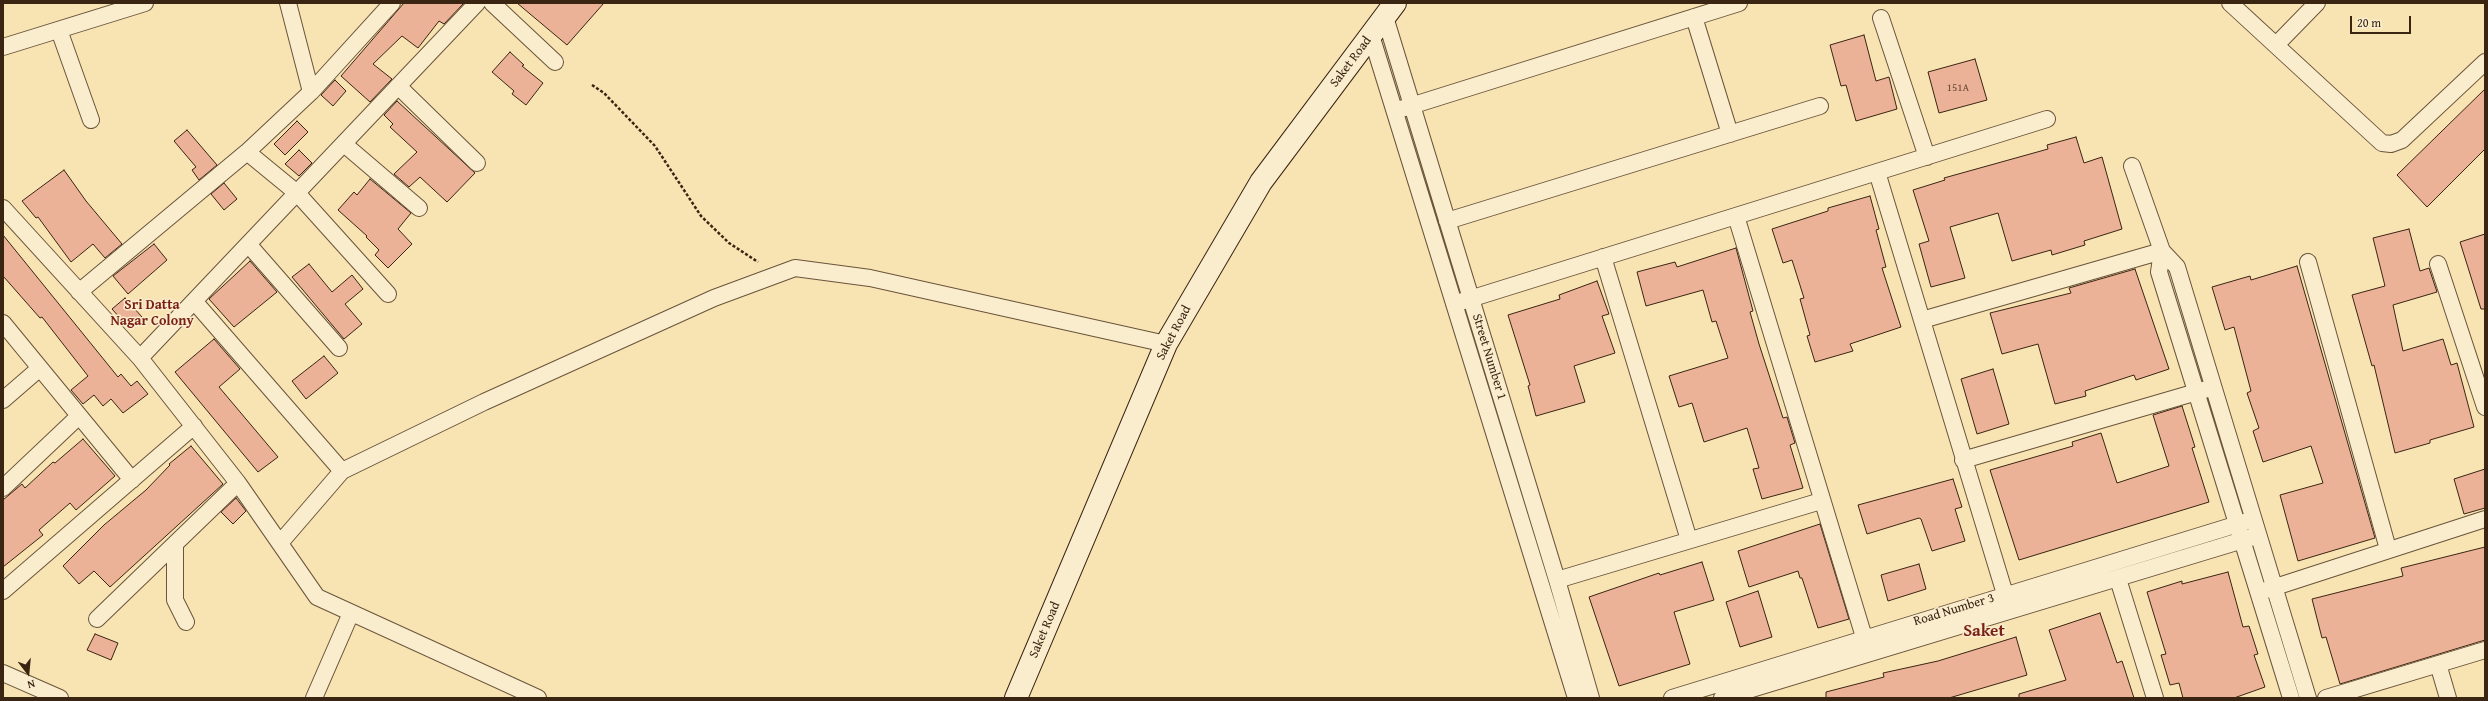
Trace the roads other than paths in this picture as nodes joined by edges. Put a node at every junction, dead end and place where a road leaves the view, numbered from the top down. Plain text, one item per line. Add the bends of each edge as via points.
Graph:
1 (288, 3) edge
2 (392, 3) edge
3 (477, 3) edge
4 (492, 3) edge
5 (1739, 3) edge
6 (2230, 3) edge
7 (2317, 3) edge
8 (139, 4) edge
9 (1390, 10) edge
10 (1694, 17) junction
11 (1881, 18) dead end
12 (59, 30) junction
13 (1372, 35) junction
14 (2276, 45) junction
15 (3, 47) edge
16 (555, 62) dead end
17 (2485, 62) edge
18 (398, 86) junction
19 (311, 92) junction
20 (1412, 106) junction
21 (1820, 106) dead end
22 (1396, 111) junction
23 (2047, 119) dead end
24 (91, 120) dead end
25 (1730, 134) junction
26 (344, 144) junction
27 (247, 152) junction
28 (1927, 157) junction
29 (477, 163) dead end
30 (2132, 166) dead end
31 (1877, 172) junction
32 (297, 193) junction
33 (3, 208) edge
34 (419, 208) dead end
35 (1736, 216) junction
36 (1447, 222) junction
37 (248, 244) junction
38 (2162, 251) junction
39 (1603, 258) junction
40 (2308, 262) dead end
41 (2438, 264) dead end
42 (79, 292) junction
43 (388, 294) dead end
44 (1471, 298) junction
45 (194, 301) junction
46 (1455, 303) junction
47 (1922, 320) junction
48 (3, 323) edge
49 (1166, 344) junction
50 (339, 348) dead end
51 (140, 358) junction
52 (40, 368) junction
53 (2214, 387) junction
54 (2197, 392) junction
55 (3, 400) edge
56 (2485, 407) edge
57 (79, 416) junction
58 (194, 426) junction
59 (1963, 460) junction
60 (342, 471) junction
61 (132, 480) junction
62 (238, 483) junction
63 (3, 488) edge
64 (1821, 501) junction
65 (2254, 519) junction
66 (2485, 519) edge
67 (2238, 524) junction
68 (2259, 536) junction
69 (1689, 540) junction
70 (2242, 540) junction
71 (280, 543) junction
72 (175, 544) junction
73 (2388, 549) junction
74 (2118, 579) junction
75 (1557, 580) junction
76 (2274, 587) junction
77 (3, 591) edge
78 (2258, 592) junction
79 (2005, 595) junction
80 (2010, 612) junction
81 (351, 613) junction
82 (97, 619) dead end
83 (186, 622) dead end
84 (1864, 638) junction
85 (2485, 650) edge
86 (1869, 654) junction
87 (2438, 664) junction
88 (3, 673) edge
89 (1762, 692) edge
90 (60, 698) edge
91 (314, 698) edge
92 (538, 698) edge
93 (1016, 698) edge
94 (1576, 698) edge
95 (1591, 698) edge
96 (1672, 698) edge
97 (1722, 698) edge
98 (2155, 698) edge
99 (2291, 698) edge
100 (2308, 698) edge
101 (2326, 698) edge
102 (2448, 698) edge

1 - 19 street
2 - 19 street
3 - 18 street
4 - 16 street
5 - 10 street
6 - 14 street
7 - 14 street
8 - 12 street
9 - 13 street, Saket Road
9 - 20 street, Street Number 1
10 - 20 street
10 - 25 street
11 - 28 street
12 - 15 street
12 - 24 street
13 - 22 street, Street Number 1
13 - 49 street, Saket Road via 1261,182
14 - 17 street via 2382,143 2391,144 2402,140
18 - 26 street
18 - 29 street
19 - 27 street
20 - 22 street
20 - 36 street, Street Number 1
21 - 25 street
22 - 46 street, Street Number 1
23 - 28 street
25 - 36 street
26 - 32 street
26 - 34 street
27 - 32 street
27 - 42 street
28 - 31 street
30 - 38 street
31 - 35 street
31 - 47 street
32 - 37 street
32 - 43 street
33 - 42 street
35 - 39 street
35 - 64 street
36 - 44 street, Street Number 1
37 - 45 street
37 - 50 street
38 - 47 street
38 - 53 street via 2177,267
38 - 54 street via 2159,272
39 - 44 street
39 - 69 street
40 - 73 street
41 - 56 street
42 - 51 street
44 - 46 street
44 - 75 street, Street Number 1
45 - 51 street
45 - 60 street
46 - 94 street, Street Number 1 via 1539,585
47 - 59 street
48 - 52 street
49 - 60 street via 870,278 795,268 714,298 484,402
49 - 93 street, Saket Road
51 - 58 street
52 - 55 street
52 - 57 street
53 - 54 street
53 - 65 street
54 - 59 street
54 - 67 street
57 - 61 street
57 - 63 street
58 - 61 street
58 - 62 street
59 - 79 street
60 - 71 street
61 - 77 street
62 - 71 street
62 - 72 street
64 - 69 street
64 - 84 street
65 - 67 street, Road Number 3
65 - 68 street
66 - 73 street
67 - 70 street
67 - 79 street, Road Number 3
68 - 70 street, Road Number 3
68 - 76 street
69 - 75 street
70 - 74 street, Road Number 3
70 - 78 street
71 - 81 street via 317,597
72 - 82 street
72 - 83 street via 175,600
73 - 76 street
74 - 80 street, Road Number 3
74 - 98 street
75 - 95 street, Street Number 1
76 - 78 street
76 - 100 street
78 - 99 street
79 - 80 street
79 - 84 street, Road Number 3
80 - 86 street, Road Number 3
81 - 91 street
81 - 92 street
84 - 86 street
84 - 96 street, Road Number 3
85 - 87 street
86 - 89 street, Road Number 3
87 - 101 street
87 - 102 street
88 - 90 street
89 - 97 street, Road Number 3

